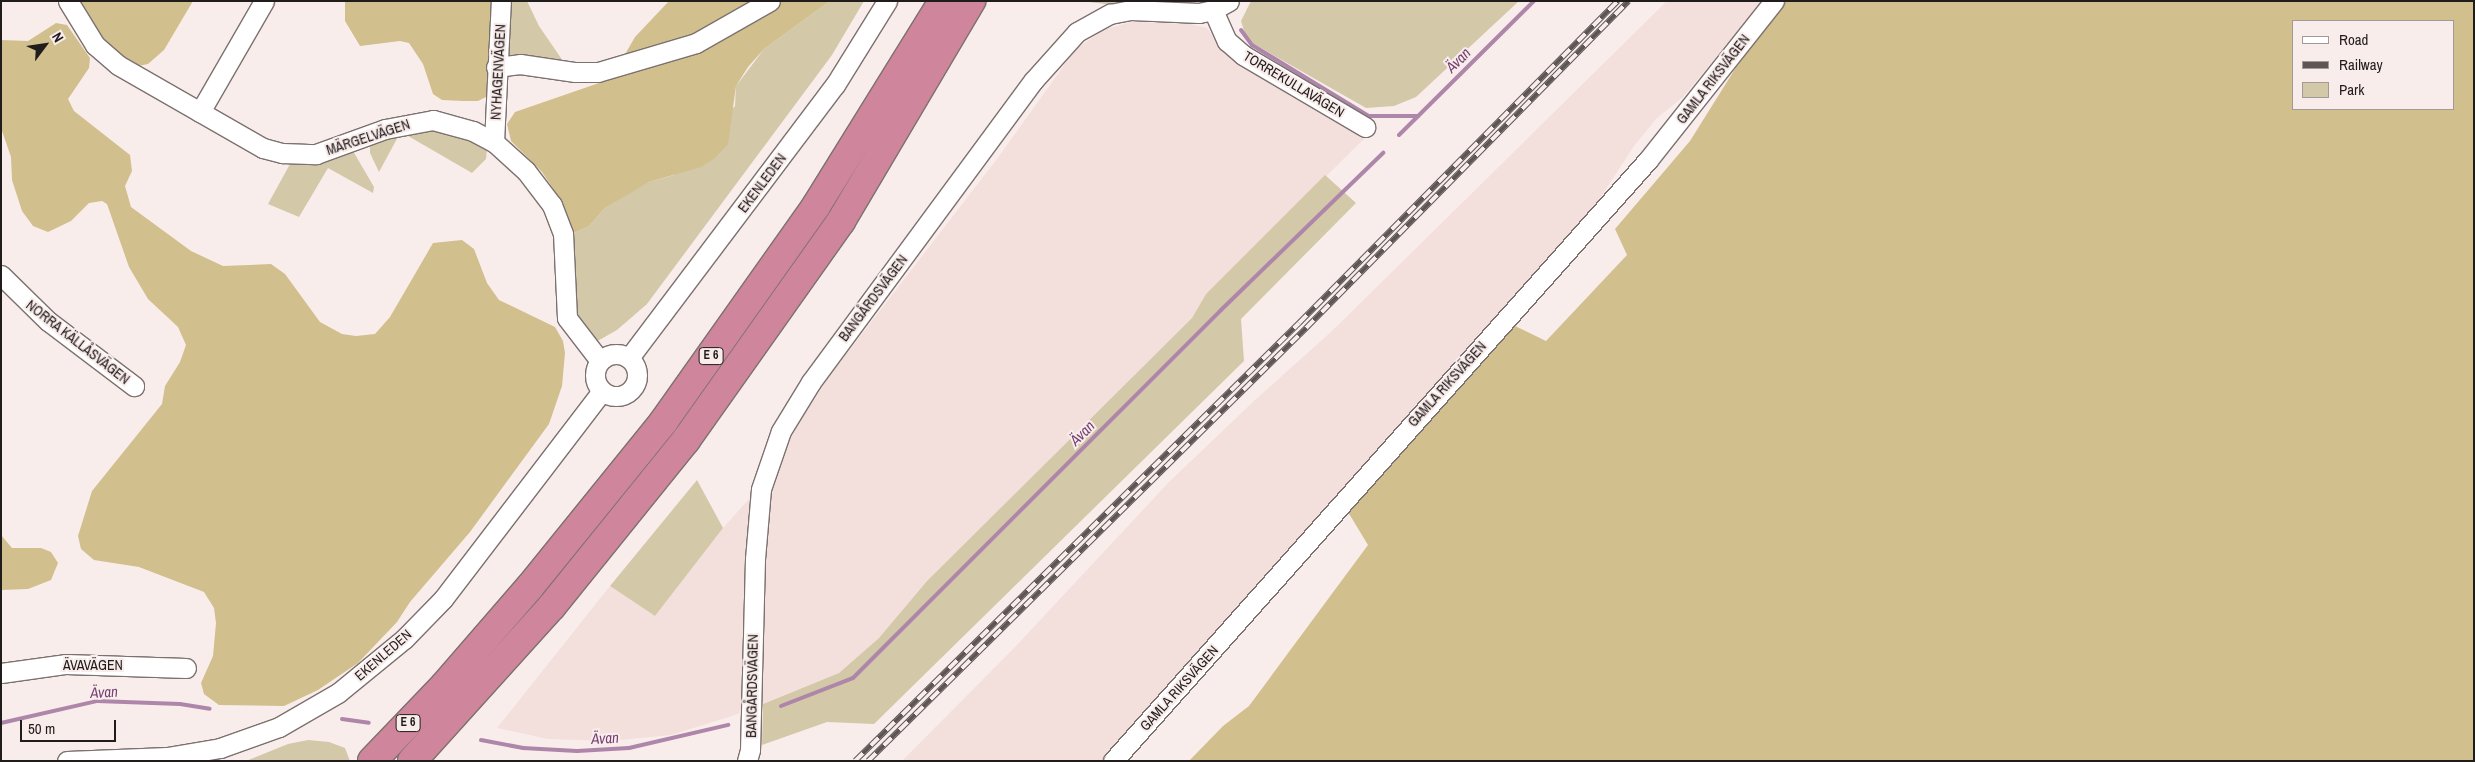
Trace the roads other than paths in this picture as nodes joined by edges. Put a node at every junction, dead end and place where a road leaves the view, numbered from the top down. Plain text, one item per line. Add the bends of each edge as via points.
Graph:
1 (68, 1) edge
2 (264, 1) edge
3 (501, 1) edge
4 (770, 1) edge
5 (887, 1) edge
6 (943, 1) edge
7 (971, 1) edge
8 (988, 1) edge
9 (1774, 1) edge
10 (1221, 6) edge
11 (496, 67) junction
12 (200, 112) junction
13 (1366, 127) dead end
14 (494, 142) junction
15 (881, 157) junction
16 (1, 275) edge
17 (628, 358) junction
18 (600, 361) junction
19 (134, 386) dead end
20 (602, 391) junction
21 (186, 668) dead end
22 (1, 673) edge
23 (67, 761) edge
24 (372, 761) edge
25 (412, 761) edge
26 (747, 761) edge
27 (1113, 761) edge

1 - 12 street, MÄRGELVÄGEN via 84,30 105,56
2 - 12 street
3 - 11 street, NYHAGENVÄGEN
4 - 11 street via 696,43 598,72 520,64
5 - 17 street, EKENLEDEN via 835,85
6 - 24 highway, E 6 via 816,206 664,421 529,588 444,686
7 - 15 highway, E 6
8 - 15 highway, E 6 via 956,54
9 - 27 street, GAMLA RIKSVÄGEN via 1648,160
10 - 13 street, TORREKULLAVÄGEN via 1227,41 1243,55
10 - 26 street, BANGÅRDSVÄGEN via 1110,14 1070,38 1033,81 806,390 781,431 761,489
11 - 14 street, NYHAGENVÄGEN
12 - 14 street, MÄRGELVÄGEN via 263,148 298,155 336,149 404,123 433,120 473,130
14 - 18 street, MÄRGELVÄGEN via 526,171 552,205 563,234 567,318
15 - 25 highway, E 6 via 820,252 686,440 552,606
16 - 19 street, NORRA KÄLLÅSVÄGEN via 48,321
17 - 18 street via 611,355
17 - 20 street via 636,370 632,389 614,396
18 - 20 street via 595,380
20 - 23 street, EKENLEDEN via 443,599 404,639 338,693 279,727 220,748 167,757
21 - 22 street, ÄVAVÄGEN via 66,664

